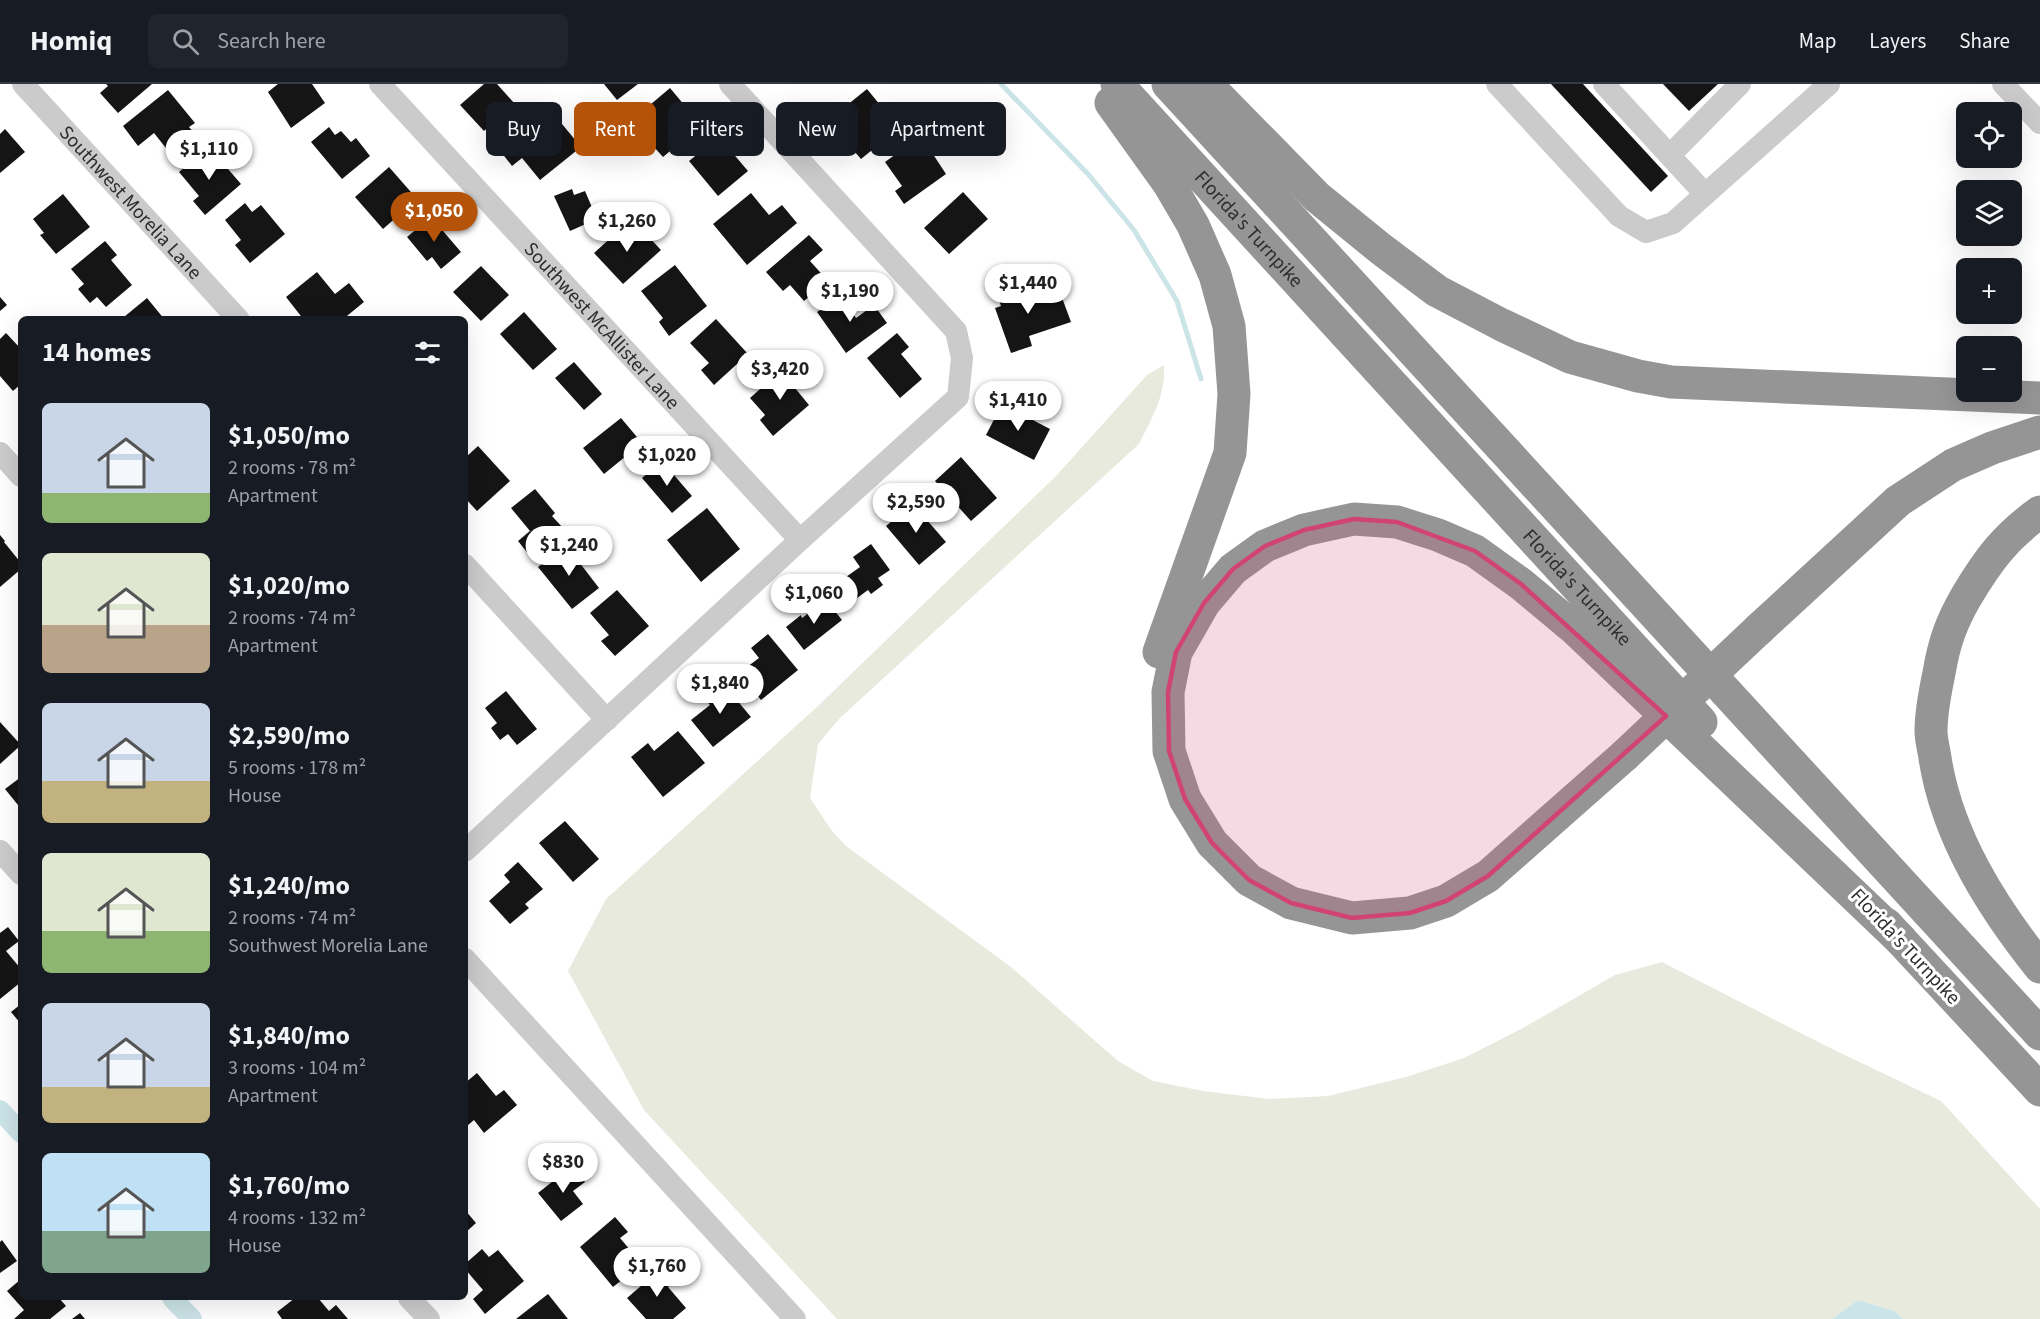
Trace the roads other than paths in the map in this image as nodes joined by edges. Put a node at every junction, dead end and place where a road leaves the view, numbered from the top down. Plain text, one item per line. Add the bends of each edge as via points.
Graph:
1 (23, 84) edge
2 (380, 84) edge
3 (730, 84) edge
4 (1098, 84) edge
5 (1117, 84) edge
6 (1168, 84) edge
7 (1206, 84) edge
8 (1497, 84) edge
9 (1604, 84) edge
10 (1740, 84) edge
11 (1829, 84) edge
12 (2003, 84) edge
13 (2040, 123) edge
14 (1670, 155) junction
15 (1706, 194) junction
16 (235, 316) edge
17 (2040, 398) edge
18 (2040, 432) edge
19 (0, 453) edge
20 (2040, 453) edge
21 (18, 473) edge
22 (2040, 512) edge
23 (800, 540) junction
24 (468, 569) edge
25 (1766, 636) junction
26 (607, 720) junction
27 (1631, 763) junction
28 (468, 848) edge
29 (0, 851) edge
30 (18, 871) edge
31 (1901, 940) junction
32 (468, 962) edge
33 (2040, 967) edge
34 (2040, 1034) edge
35 (2040, 1090) edge
36 (411, 1300) edge
37 (429, 1319) edge
38 (795, 1319) edge

1 - 16 street, Southwest Morelia Lane
2 - 23 street, Southwest McAllister Lane
3 - 23 street via 956,331 962,358 958,397
4 - 27 highway via 1169,184 1193,225 1215,275 1229,326 1234,394 1230,453 1161,644 1148,703 1149,751 1166,807 1195,857 1241,898 1300,928 1366,938 1419,931 1465,914 1502,890
5 - 31 highway, Florida's Turnpike
6 - 34 highway, Florida's Turnpike
7 - 17 highway via 1317,197 1390,256 1437,291 1570,357 1671,382
8 - 15 street via 1619,216 1646,232 1673,223
9 - 14 street
10 - 14 street
11 - 15 street
12 - 13 street
14 - 15 street
18 - 25 highway via 1953,465 1898,501
19 - 21 street
20 - 25 highway via 1997,466 1915,511
22 - 33 highway via 2017,529 1984,565 1956,614 1945,641 1931,732 1939,784 1957,836 1979,880
23 - 26 street
24 - 26 street
25 - 27 highway, bridge
26 - 28 street
27 - 31 highway via 1488,876 1446,901 1410,913 1352,918 1291,903 1249,880 1212,843 1185,799 1169,751 1168,692 1176,652 1204,603 1233,569 1265,546 1304,530 1353,519 1397,522 1438,535 1475,551 1575,629
29 - 30 street
31 - 35 highway, Florida's Turnpike
32 - 38 street
36 - 37 street

